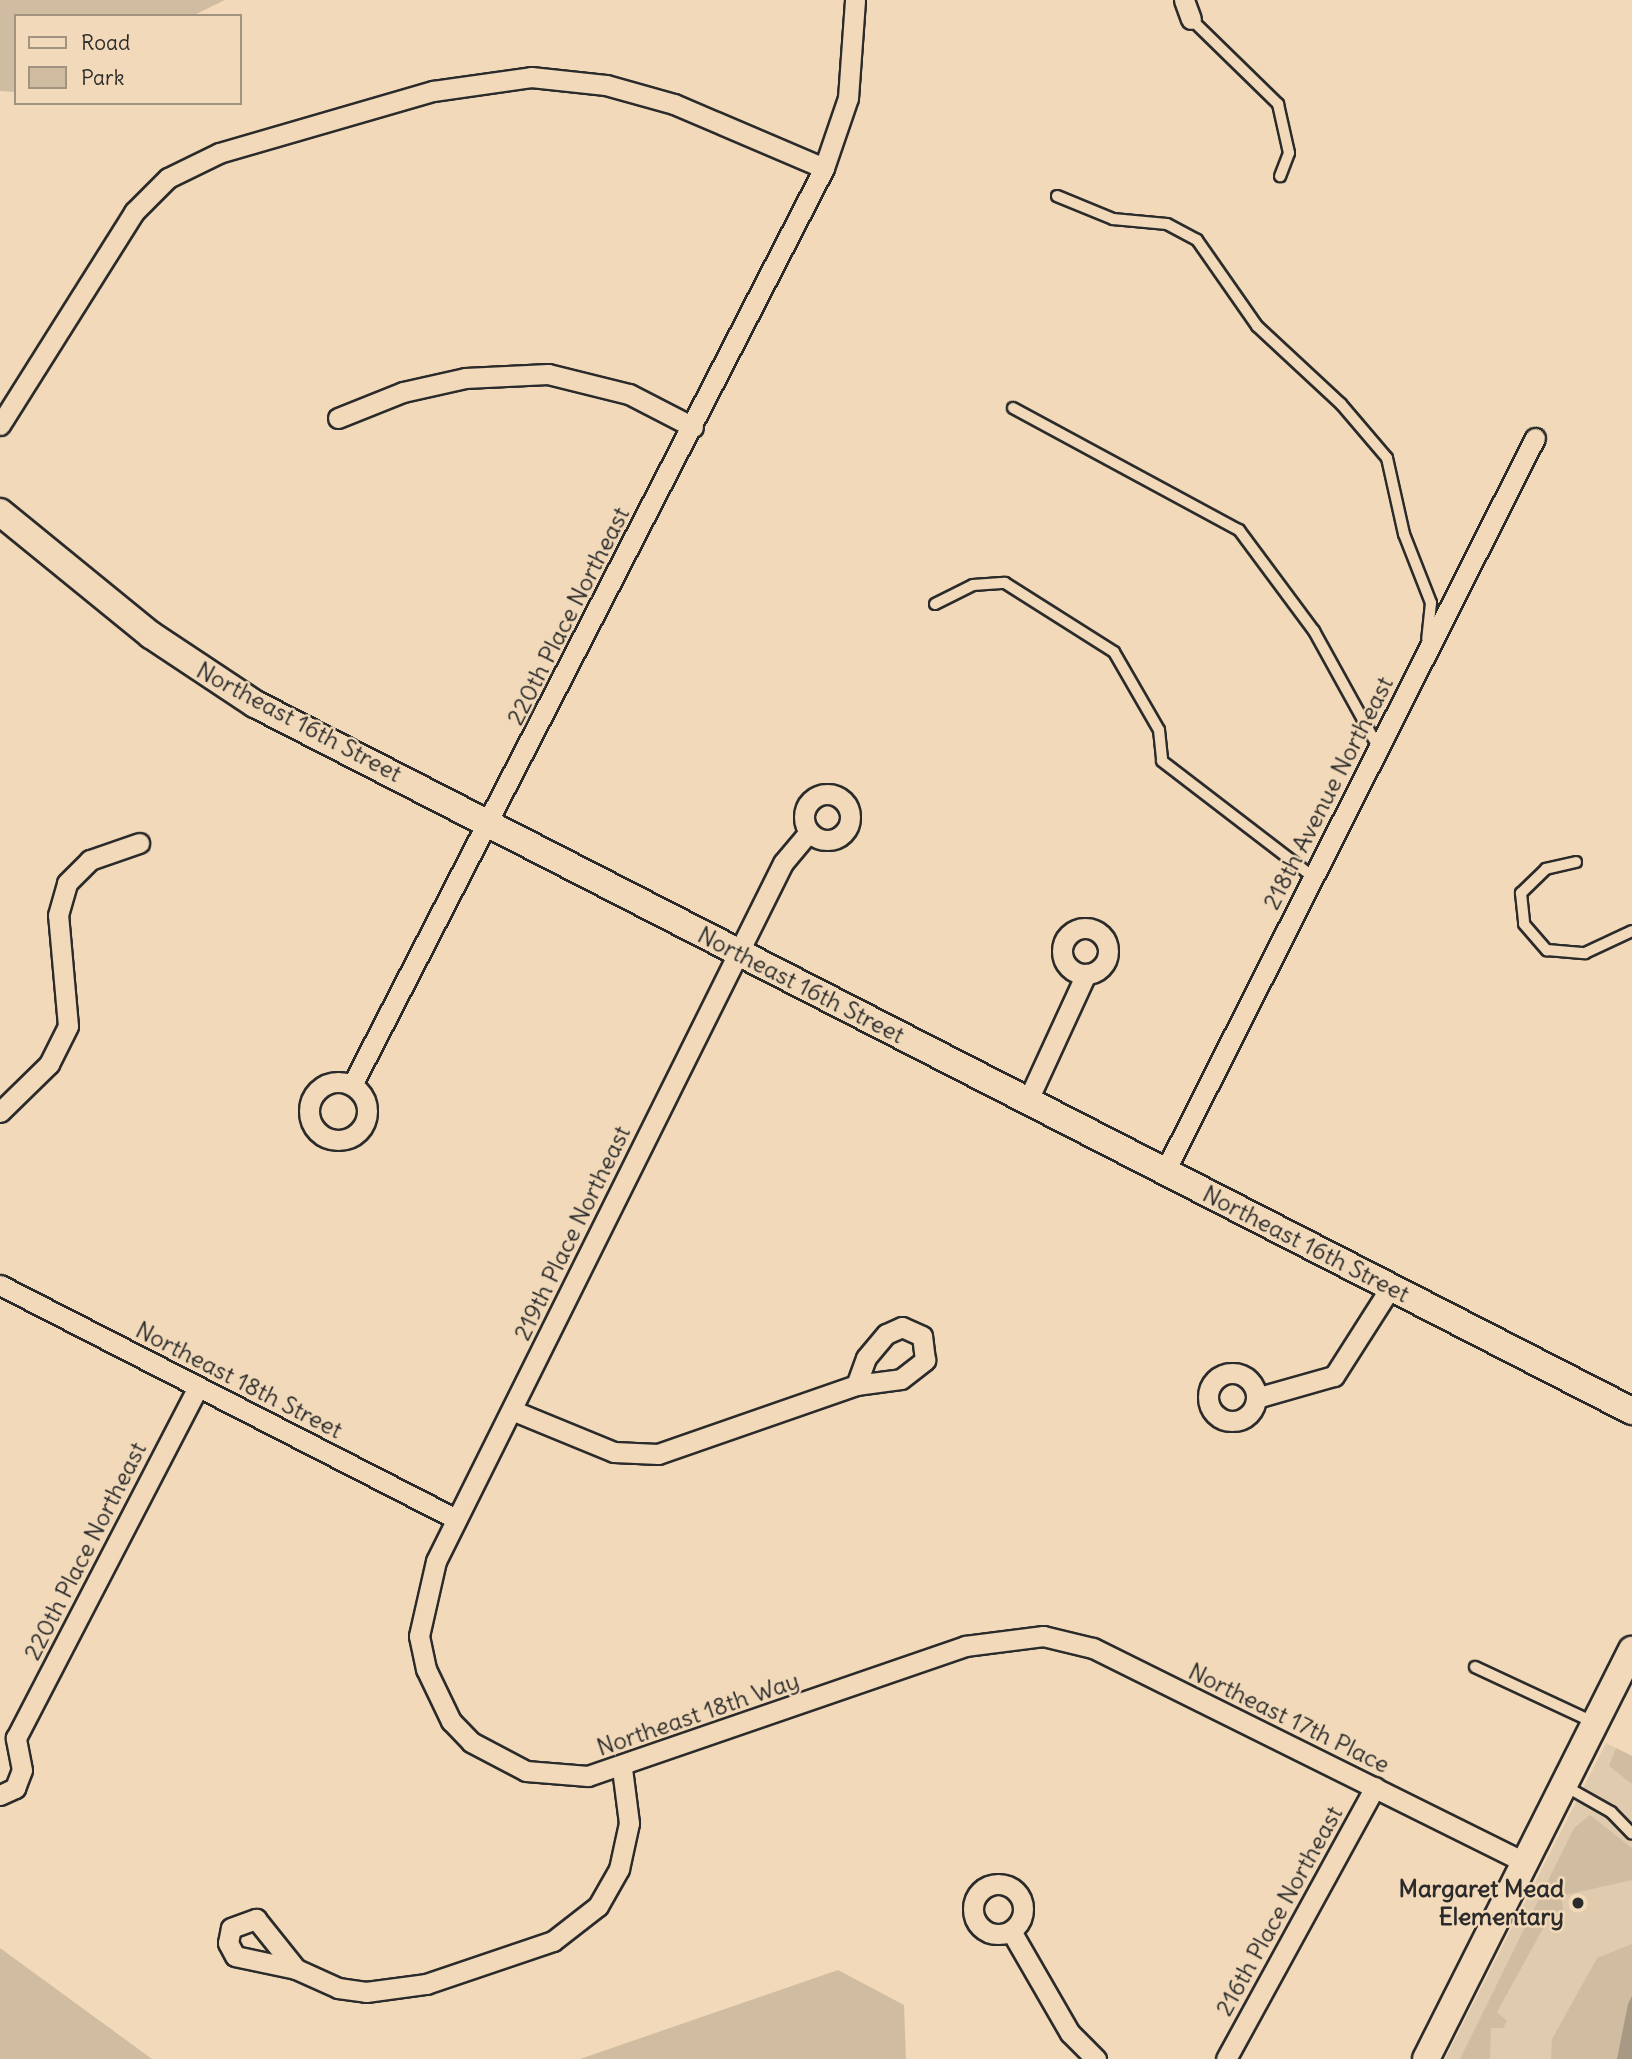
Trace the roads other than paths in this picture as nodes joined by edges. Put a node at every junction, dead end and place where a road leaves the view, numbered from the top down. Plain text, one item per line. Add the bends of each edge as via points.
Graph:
1 (855, 0) edge
2 (1184, 0) edge
3 (1191, 19) joint
4 (824, 168) junction
5 (1280, 176) dead end
6 (1057, 195) dead end
7 (1013, 408) dead end
8 (338, 418) dead end
9 (0, 425) edge
10 (693, 427) junction
11 (1535, 438) dead end
12 (0, 512) edge
13 (935, 604) dead end
14 (1426, 654) junction
15 (1378, 748) junction
16 (488, 822) junction
17 (808, 832) dead end
18 (139, 843) dead end
19 (1576, 862) dead end
20 (1313, 877) junction
21 (1632, 931) edge
22 (738, 953) junction
23 (1086, 974) dead end
24 (352, 1085) dead end
25 (1028, 1100) junction
26 (0, 1112) edge
27 (1164, 1171) junction
28 (0, 1285) edge
29 (1390, 1287) junction
30 (856, 1385) dead end
31 (198, 1387) junction
32 (1256, 1398) dead end
33 (514, 1411) junction
34 (1632, 1411) edge
35 (456, 1519) junction
36 (1025, 1635) joint
37 (1632, 1650) edge
38 (1475, 1667) dead end
39 (426, 1669) joint
40 (1626, 1679) edge
41 (1596, 1723) junction
42 (8, 1741) edge
43 (622, 1768) junction
44 (1564, 1786) junction
45 (1375, 1787) junction
46 (0, 1795) edge
47 (1632, 1834) edge
48 (1525, 1863) junction
49 (1011, 1931) dead end
50 (296, 1969) dead end
51 (1096, 2059) edge
52 (1226, 2059) edge
53 (1426, 2059) edge

1 - 4 street, 220th Place Northeast via 848,98
2 - 3 street
3 - 5 lane via 1278,104 1289,153
4 - 9 street via 674,104 606,85 531,77 433,91 219,153 168,177 107,249
4 - 10 street, 220th Place Northeast
6 - 14 lane via 1113,219 1167,224 1197,240 1257,326 1341,404 1387,458 1404,534 1431,603
7 - 15 lane via 1239,530 1314,631
8 - 10 street via 403,392 465,378 548,374 629,394
10 - 16 street, 220th Place Northeast
11 - 14 street, 218th Avenue Northeast
12 - 16 street, Northeast 16th Street via 206,676
13 - 20 lane via 973,584 1005,583 1114,652 1159,730 1162,761
14 - 15 street, 218th Avenue Northeast
15 - 20 street, 218th Avenue Northeast
16 - 22 street, Northeast 16th Street
16 - 24 street, 220th Place Northeast
17 - 22 street, 219th Place Northeast via 783,863
18 - 26 street via 90,860 66,883 58,915 68,1026 49,1064
19 - 21 lane via 1546,869 1521,893 1524,924 1548,950 1585,953
20 - 27 street, 218th Avenue Northeast
22 - 25 street, Northeast 16th Street
22 - 33 street, 219th Place Northeast
23 - 25 street
25 - 27 street, Northeast 16th Street
27 - 29 street, Northeast 16th Street
28 - 31 street, Northeast 18th Street
29 - 32 street via 1334,1376
29 - 34 street, Northeast 16th Street
30 - 33 street via 658,1454 614,1452
31 - 35 street, Northeast 18th Street
31 - 42 street, 220th Place Northeast
33 - 35 street, 219th Place Northeast
35 - 39 street, 219th Place Northeast via 420,1613
36 - 43 street, Northeast 18th Way via 965,1646
36 - 45 street, Northeast 17th Place via 1093,1648
37 - 40 street
38 - 41 lane
39 - 43 street, Northeast 18th Way via 451,1721 500,1759 560,1777
40 - 41 street
41 - 44 street
42 - 46 street, 220th Place Northeast via 22,1770 15,1787
43 - 50 street via 628,1823 619,1869 598,1906 554,1941 502,1963 397,1990 338,1988
44 - 47 lane via 1611,1812
44 - 48 street
45 - 48 street, Northeast 17th Place
45 - 52 street, 216th Place Northeast
48 - 53 street
49 - 51 street via 1070,2033

